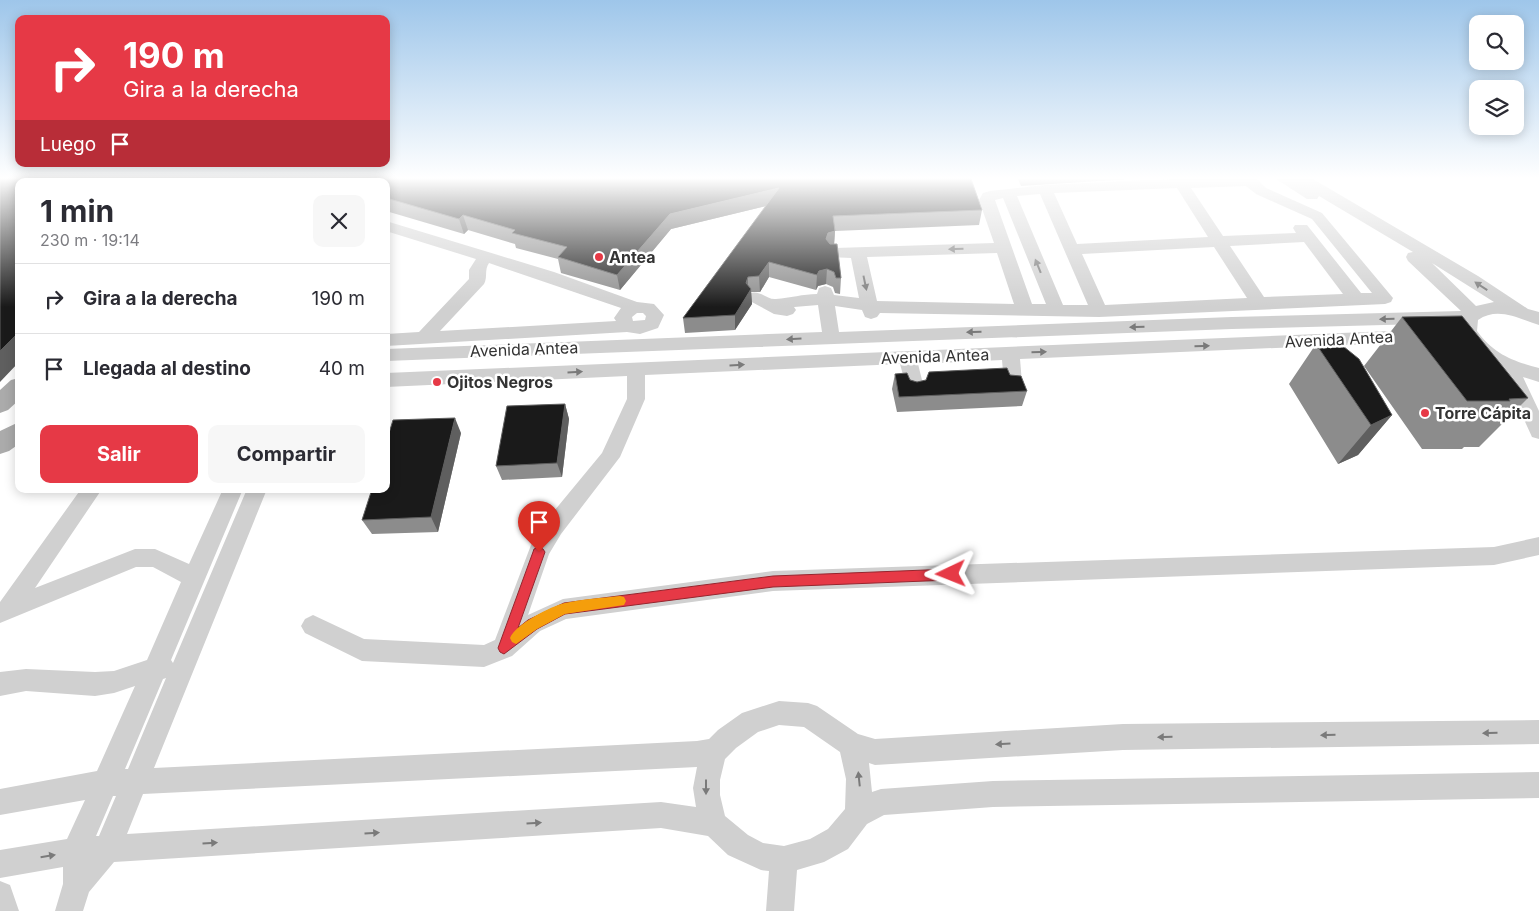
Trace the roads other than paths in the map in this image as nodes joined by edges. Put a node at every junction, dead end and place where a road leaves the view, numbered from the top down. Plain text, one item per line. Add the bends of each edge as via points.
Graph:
1 (995, 222) edge
2 (1022, 222) edge
3 (1060, 222) edge
4 (1207, 222) edge
5 (1296, 222) edge
6 (1322, 222) edge
7 (1364, 222) edge
8 (390, 227) edge
9 (1308, 237) junction
10 (1396, 241) junction
11 (1220, 242) junction
12 (1004, 248) junction
13 (1072, 249) junction
14 (858, 252) junction
15 (835, 253) edge
16 (486, 257) junction
17 (508, 264) junction
18 (478, 280) junction
19 (756, 297) dead end
20 (1356, 299) junction
21 (826, 300) junction
22 (1259, 302) junction
23 (778, 306) junction
24 (871, 310) junction
25 (1025, 310) junction
26 (1066, 311) junction
27 (1099, 311) junction
28 (1522, 313) junction
29 (1472, 315) junction
30 (1539, 319) edge
31 (1232, 323) junction
32 (1082, 329) junction
33 (425, 336) junction
34 (831, 337) junction
35 (1432, 337) edge
36 (390, 340) edge
37 (772, 340) junction
38 (1456, 342) edge
39 (1243, 344) junction
40 (552, 348) junction
41 (1482, 350) junction
42 (1010, 353) junction
43 (390, 355) edge
44 (907, 358) junction
45 (1510, 367) junction
46 (636, 370) junction
47 (548, 373) junction
48 (1539, 375) edge
49 (390, 380) edge
50 (1013, 383) edge
51 (915, 388) edge
52 (15, 390) edge
53 (0, 404) edge
54 (1539, 432) edge
55 (15, 434) edge
56 (0, 444) edge
57 (89, 493) edge
58 (230, 493) edge
59 (255, 493) edge
60 (240, 528) junction
61 (216, 529) junction
62 (1539, 546) edge
63 (195, 578) junction
64 (4, 611) edge
65 (313, 626) dead end
66 (504, 648) junction
67 (183, 667) junction
68 (156, 668) junction
69 (0, 684) edge
70 (1539, 732) edge
71 (851, 744) junction
72 (715, 750) junction
73 (135, 782) junction
74 (106, 783) junction
75 (1539, 785) edge
76 (0, 802) edge
77 (858, 815) junction
78 (714, 824) junction
79 (107, 850) junction
80 (76, 851) junction
81 (784, 860) junction
82 (0, 864) edge
83 (77, 884) junction
84 (0, 895) edge
85 (5, 911) edge
86 (69, 911) edge
87 (780, 911) edge

1 - 12 street
26 -> 2 street
3 - 13 street
4 - 11 street
5 - 9 street
6 - 20 street via 1385,298
7 - 10 street
8 - 16 street
9 - 11 street
9 - 20 street
28 -> 10 street via 1472,280
10 - 29 street
11 - 13 street
11 - 22 street
12 -> 14 street
12 - 25 street
13 - 27 street
14 - 15 street
14 -> 24 street
16 - 17 street
16 - 18 street via 478,266
17 - 18 street via 490,278
17 - 33 street via 642,307 652,311 655,319 652,324 640,328
18 - 33 street
19 - 23 street
20 - 22 street
21 - 23 street
21 - 24 street
21 - 34 street
22 - 27 street
23 - 37 street
24 - 25 street
25 - 26 street
26 - 27 street
26 - 32 street
28 - 29 street, Avenida Antea via 1494,308
28 - 30 street
29 -> 31 street, Avenida Antea
29 - 41 street via 1468,332
31 -> 32 street, Avenida Antea
31 - 39 street
32 -> 34 street, Avenida Antea
33 - 36 street
34 -> 37 street, Avenida Antea
35 - 39 street, Avenida Antea
37 - 40 street, Avenida Antea
38 - 41 street
42 -> 39 street, Avenida Antea
40 - 43 street, Avenida Antea
40 - 47 street
41 - 45 street
42 - 44 street, Avenida Antea
42 - 50 street
46 -> 44 street, Avenida Antea
44 - 51 street
45 - 48 street
45 - 54 street
47 -> 46 street, Avenida Antea
46 - 66 street via 636,399 610,457 553,528 539,552
47 - 49 street, Avenida Antea
52 - 53 main road
55 - 56 main road
57 - 64 street
58 - 61 street
59 - 60 street
60 - 61 street
60 - 67 street
61 - 63 street
62 - 66 street via 1494,556 773,581 564,609 532,624
63 - 64 street via 155,558 135,558
63 - 68 street
65 - 66 street via 362,650 484,656
67 - 68 street
67 - 73 street
68 - 69 street via 114,682 95,684 26,680
68 - 74 street
70 -> 71 street via 1123,738 875,752
71 - 72 street via 808,715 779,713 751,722
77 -> 71 street via 861,791
72 - 73 street via 697,754
72 -> 78 street via 706,774 706,799
73 - 74 street
73 - 79 street
74 - 76 street
74 - 80 street
75 - 77 street via 993,794 881,802
77 - 81 street via 838,839 814,852
79 -> 78 street via 662,815
78 - 81 street via 738,845 761,856
79 - 80 street
79 - 83 street
82 -> 80 street
80 - 83 street
81 - 87 street
83 - 86 street
84 - 85 street

